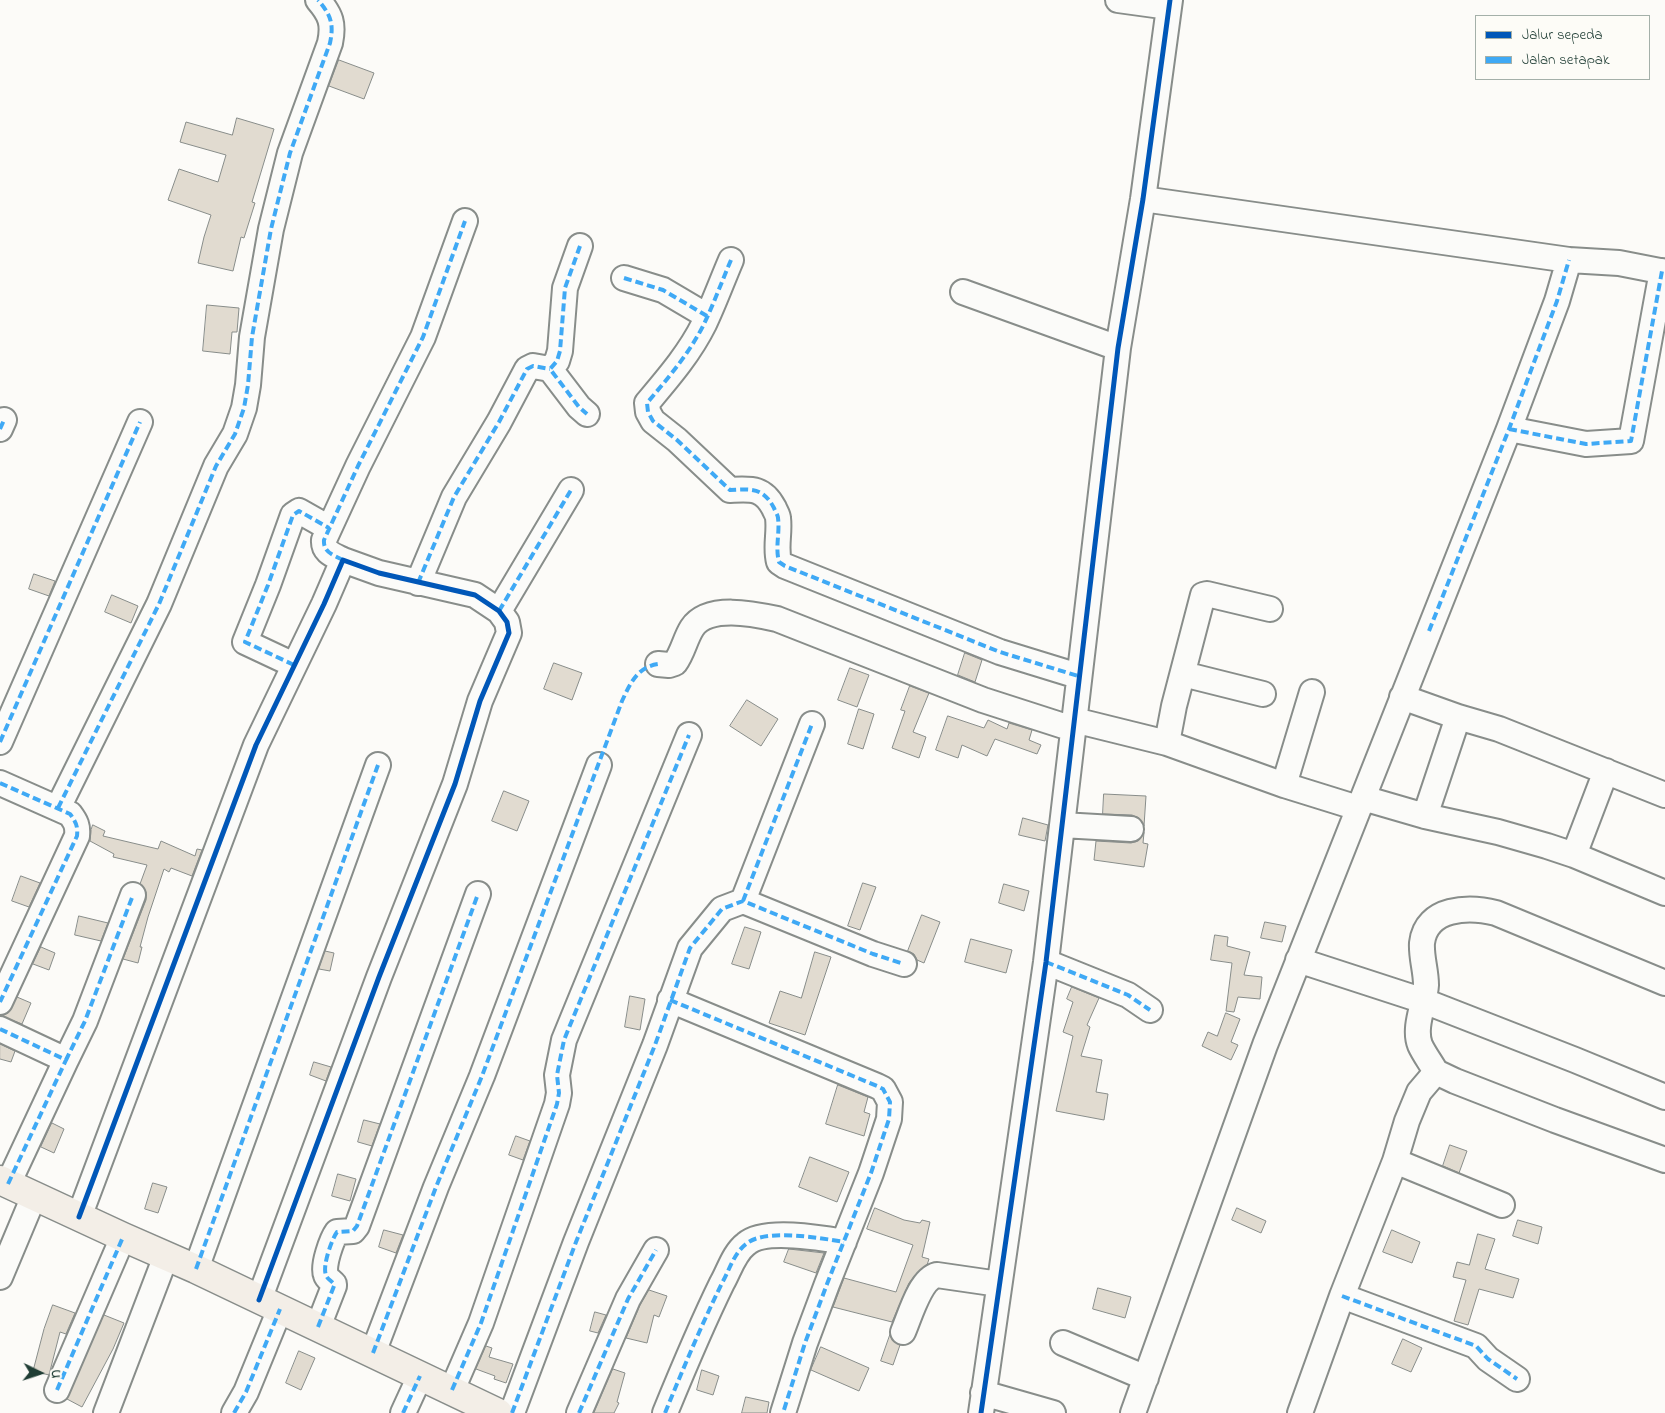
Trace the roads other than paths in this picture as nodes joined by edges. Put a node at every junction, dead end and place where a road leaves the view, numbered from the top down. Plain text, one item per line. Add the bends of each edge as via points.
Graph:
1 (318, 0) edge
2 (1118, 0) edge
3 (1169, 3) edge
4 (1144, 198) junction
5 (464, 221) dead end
6 (580, 246) dead end
7 (731, 260) dead end
8 (1569, 260) junction
9 (1663, 271) edge
10 (624, 278) dead end
11 (963, 292) dead end
12 (707, 316) junction
13 (1118, 348) junction
14 (550, 369) junction
15 (587, 414) dead end
16 (140, 422) dead end
17 (1509, 429) junction
18 (571, 490) dead end
19 (329, 528) junction
20 (343, 560) junction
21 (418, 583) junction
22 (1270, 609) dead end
23 (499, 611) junction
24 (658, 664) dead end
25 (294, 665) junction
26 (1183, 674) junction
27 (1078, 676) junction
28 (1312, 692) dead end
29 (1263, 694) dead end
30 (1402, 697) junction
31 (1458, 717) junction
32 (812, 724) dead end
33 (1074, 724) junction
34 (688, 735) dead end
35 (0, 742) edge
36 (1167, 743) junction
37 (599, 765) dead end
38 (378, 766) dead end
39 (1606, 771) junction
40 (0, 783) edge
41 (1284, 785) junction
42 (1665, 794) edge
43 (1361, 803) junction
44 (58, 808) junction
45 (1426, 816) junction
46 (1062, 824) junction
47 (1131, 829) dead end
48 (1574, 855) junction
49 (478, 894) dead end
50 (1665, 894) edge
51 (133, 896) dead end
52 (743, 901) junction
53 (1298, 960) junction
54 (1046, 962) junction
55 (904, 964) dead end
56 (1665, 984) edge
57 (670, 1000) junction
58 (1424, 1001) junction
59 (0, 1002) edge
60 (1150, 1010) dead end
61 (0, 1028) edge
62 (66, 1060) junction
63 (1436, 1072) junction
64 (1665, 1097) edge
65 (1665, 1160) edge
66 (1395, 1161) junction
67 (4, 1182) edge
68 (34, 1196) junction
69 (1502, 1206) dead end
70 (79, 1216) junction
71 (123, 1237) junction
72 (844, 1242) junction
73 (656, 1250) dead end
74 (166, 1256) junction
75 (196, 1268) junction
76 (0, 1277) edge
77 (999, 1284) junction
78 (1342, 1296) junction
79 (269, 1304) junction
80 (318, 1327) junction
81 (903, 1332) dead end
82 (1063, 1344) dead end
83 (373, 1353) junction
84 (420, 1376) junction
85 (1146, 1378) junction
86 (1517, 1379) dead end
87 (57, 1390) dead end
88 (452, 1390) junction
89 (982, 1403) edge
90 (106, 1413) edge
91 (234, 1413) edge
92 (402, 1413) edge
93 (498, 1413) edge
94 (512, 1413) edge
95 (579, 1413) edge
96 (665, 1413) edge
97 (783, 1413) edge
98 (1053, 1413) edge
99 (1133, 1413) edge
100 (1300, 1413) edge

1 - 44 street via 330,17 332,37 290,153 271,228 252,337 244,408 235,434 216,466 159,604
2 - 3 street
3 - 4 street
4 - 8 street
4 - 13 street
5 - 19 street via 423,337
6 - 14 street via 565,288 560,352
7 - 12 street
8 - 9 street via 1619,263
8 - 17 street
9 - 17 street via 1631,441 1586,444
10 - 12 street via 663,290
11 - 13 street
12 - 27 street via 677,368 647,403 648,412 653,421 730,490 763,492 778,517 778,562 1000,652
13 - 27 street
14 - 15 street
14 - 21 street via 533,366 527,369 454,497
16 - 35 street
17 - 30 street
18 - 23 street
19 - 20 street via 324,546
19 - 25 street via 299,511 293,515 245,642
20 - 21 street
20 - 25 street
21 - 23 street via 475,595
22 - 26 street via 1203,595
23 - 79 street via 509,626 506,641 480,701 455,784 379,977
24 - 33 street via 675,663 693,625 705,618 721,613 750,613 776,619 983,700
25 - 70 street via 256,745
26 - 29 street
26 - 36 street
27 - 33 street
28 - 41 street
30 - 31 street
30 - 43 street
31 - 39 street via 1499,729
31 - 45 street
32 - 52 street
33 - 36 street
33 - 46 street
34 - 88 street via 564,1040 557,1075 557,1104 481,1323
36 - 41 street
37 - 83 street
38 - 75 street
39 - 42 street
39 - 48 street
40 - 44 street
41 - 43 street
43 - 45 street
43 - 53 street
44 - 59 street via 70,814 77,824 77,836
45 - 48 street via 1498,832
46 - 47 street
46 - 54 street
48 - 50 street
49 - 80 street via 357,1226 353,1231 338,1232 332,1243 325,1272 334,1286
51 - 62 street
52 - 55 street
52 - 57 street via 722,909 690,948
53 - 58 street
53 - 85 street
54 - 60 street via 1128,995
54 - 77 street
56 - 58 street via 1496,913 1471,909 1442,915 1426,928 1422,943 1426,972
57 - 72 street via 877,1086 887,1095 889,1119
57 - 94 street
58 - 63 street via 1419,1040
58 - 64 street
61 - 62 street
62 - 67 street
63 - 65 street
63 - 66 street via 1419,1092
66 - 69 street
66 - 78 street
67 - 68 main road
68 - 70 main road
68 - 76 street
70 - 71 main road
71 - 74 main road
71 - 87 street
72 - 96 street via 810,1236 769,1236 746,1243 736,1256 699,1330
72 - 97 street via 805,1343
73 - 95 street via 628,1299
74 - 75 main road
74 - 90 street
75 - 79 main road
77 - 81 street via 931,1276 924,1283
77 - 89 street
78 - 86 street via 1476,1346 1488,1359
78 - 100 street
79 - 80 main road
79 - 91 street via 246,1392
80 - 83 main road
82 - 85 street
83 - 84 main road
84 - 88 main road
84 - 92 street
85 - 99 street
88 - 93 main road
89 - 98 street

